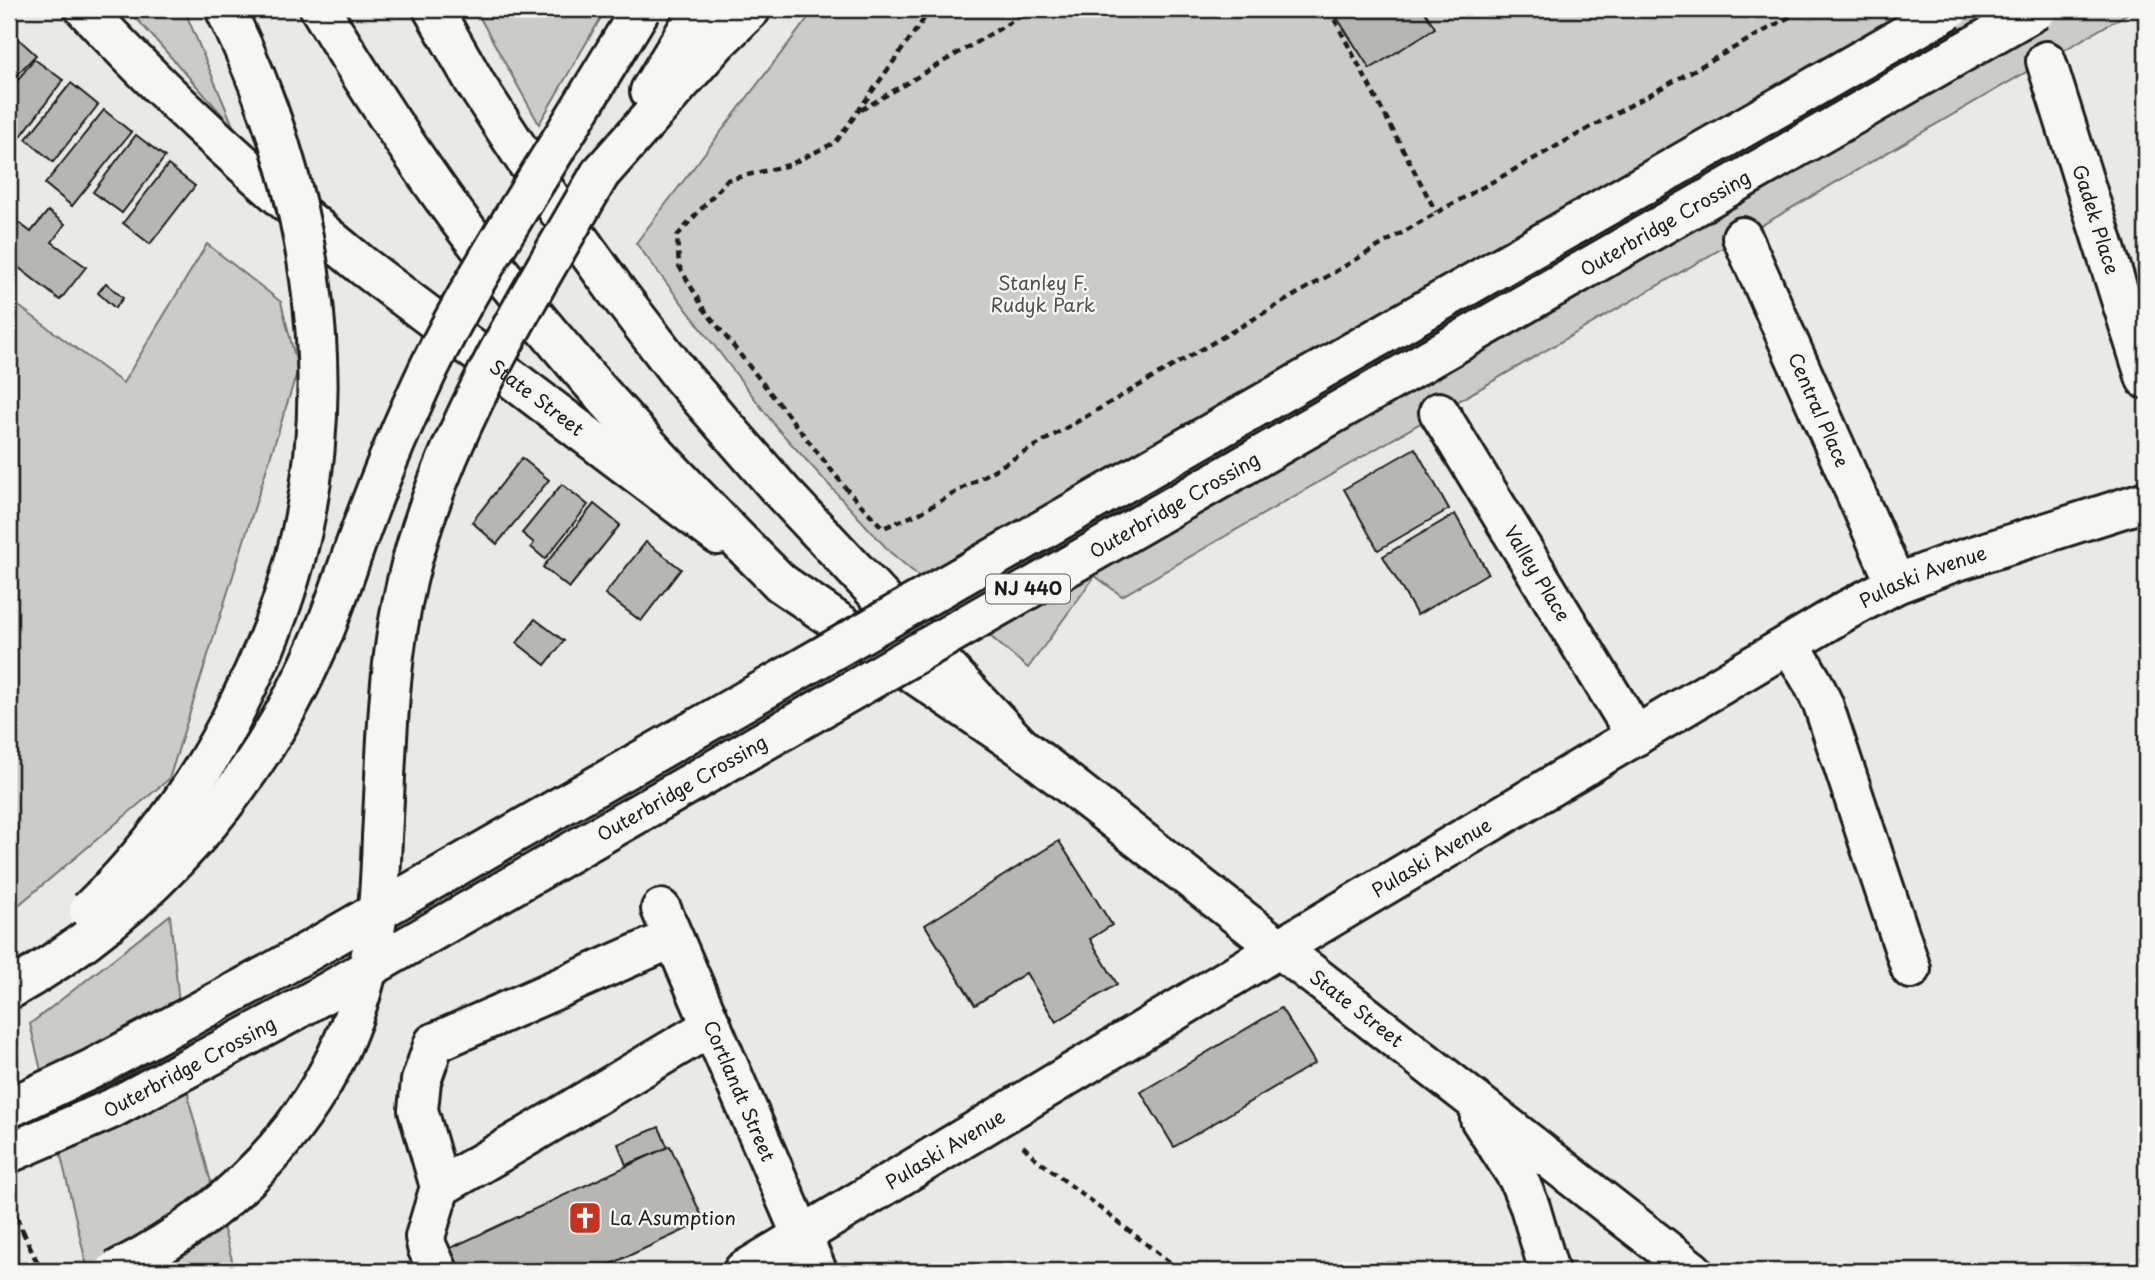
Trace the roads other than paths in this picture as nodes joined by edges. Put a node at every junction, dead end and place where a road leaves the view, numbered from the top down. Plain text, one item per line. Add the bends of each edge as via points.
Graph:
1 (85, 9) edge
2 (225, 9) edge
3 (320, 9) edge
4 (433, 9) edge
5 (641, 9) edge
6 (751, 9) edge
7 (1950, 9) edge
8 (2038, 9) edge
9 (703, 24) edge
10 (2046, 61) dead end
11 (1742, 237) dead end
12 (2146, 379) edge
13 (1440, 412) dead end
14 (2146, 501) edge
15 (781, 583) junction
16 (1896, 584) junction
17 (1790, 644) junction
18 (1636, 736) junction
19 (1020, 746) junction
20 (1278, 949) junction
21 (1911, 969) dead end
22 (9, 979) edge
23 (9, 990) edge
24 (712, 1026) junction
25 (1458, 1090) junction
26 (9, 1108) edge
27 (9, 1153) edge
28 (440, 1187) junction
29 (801, 1236) junction
30 (115, 1271) edge
31 (438, 1271) edge
32 (743, 1271) edge
33 (817, 1271) edge
34 (1549, 1271) edge
35 (1693, 1271) edge

1 - 15 main road, State Street via 211,136 321,232
2 - 22 main road, bridge via 280,146 310,270 317,404 301,534 259,661 198,776 117,881 71,928
3 - 15 main road via 425,172 516,293 648,446
4 - 19 main road, State Street via 560,213 682,377 782,492
5 - 23 main road, bridge via 447,333 384,469 313,656 258,755 203,829 127,908 69,953
6 - 9 main road
7 - 26 main road, NJ 440, bridge via 269,974
8 - 27 main road, Outerbridge Crossing / NJ 440, bridge via 289,1014 111,1109
9 - 30 main road, bridge via 600,174 503,343 452,449 418,538 391,676 377,916 365,980 331,1068 286,1138 227,1200
10 - 12 main road, Gadek Place
11 - 16 main road, Central Place
13 - 18 main road, Valley Place
14 - 16 main road, Pulaski Avenue
15 - 19 main road, State Street
16 - 17 main road, Pulaski Avenue
17 - 18 main road, Pulaski Avenue
17 - 21 main road via 1823,704
18 - 20 main road, Pulaski Avenue
19 - 20 main road, State Street
20 - 25 main road, State Street
20 - 29 main road, Pulaski Avenue
24 - 28 main road
24 - 28 main road, Cortlandt Street via 667,923 434,1043 421,1081 418,1110
24 - 29 main road, Cortlandt Street
25 - 34 main road via 1518,1178
25 - 35 main road, State Street
28 - 31 main road via 425,1237
29 - 32 main road, Pulaski Avenue
29 - 33 main road, Cortlandt Street

